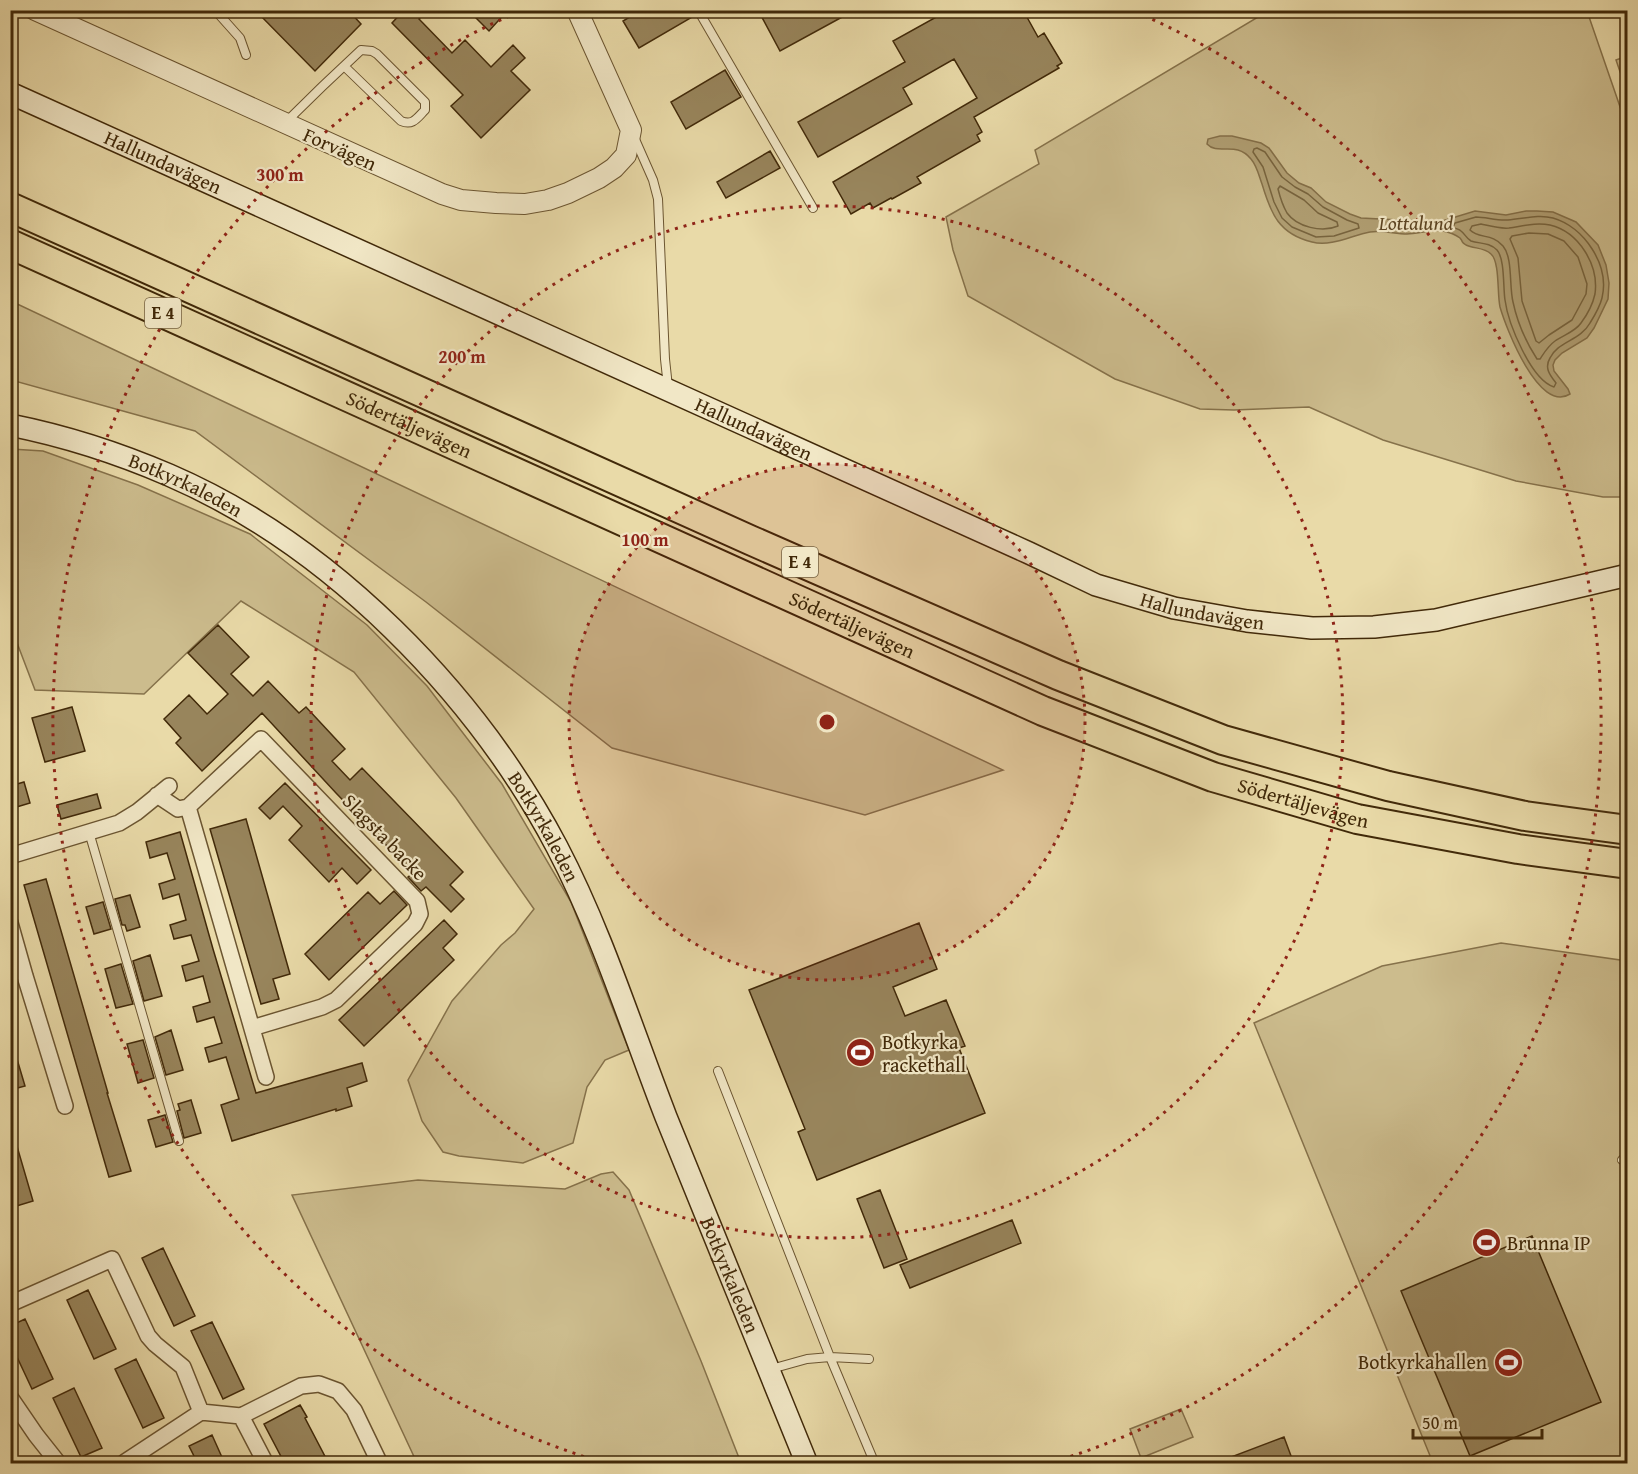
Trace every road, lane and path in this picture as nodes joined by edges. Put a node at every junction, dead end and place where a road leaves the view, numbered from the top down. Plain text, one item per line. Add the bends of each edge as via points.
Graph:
1 (215, 10) edge
2 (577, 10) edge
3 (698, 10) edge
4 (38, 11) edge
5 (246, 55) dead end
6 (344, 66) junction
7 (10, 93) edge
8 (284, 124) junction
9 (631, 130) junction
10 (10, 207) edge
11 (813, 208) dead end
12 (10, 243) edge
13 (669, 390) junction
14 (10, 425) edge
15 (1628, 561) edge
16 (1628, 575) edge
17 (1529, 598) junction
18 (188, 807) junction
19 (1625, 830) edge
20 (89, 832) junction
21 (10, 856) edge
22 (1628, 864) edge
23 (10, 923) edge
24 (252, 1028) junction
25 (718, 1071) dead end
26 (266, 1077) dead end
27 (65, 1106) dead end
28 (179, 1141) dead end
29 (10, 1304) edge
30 (830, 1357) junction
31 (869, 1359) dead end
32 (769, 1369) junction
33 (10, 1397) edge
34 (201, 1412) junction
35 (241, 1416) junction
36 (122, 1463) edge
37 (59, 1464) edge
38 (266, 1464) edge
39 (380, 1464) edge
40 (807, 1464) edge
41 (875, 1464) edge

1 - 5 lane via 240,38
2 - 9 street
3 - 11 lane
4 - 8 street, Forvägen
6 - 6 lane via 361,50 372,51 425,102 425,110 413,123 401,121
6 - 8 lane
7 - 13 main road, Hallundavägen
8 - 9 street, Forvägen via 442,194 461,200 525,204 568,193 614,168 626,154
9 - 13 lane via 658,199
10 - 19 highway, Södertäljevägen / E 4 via 750,540 1058,675 1223,740 1388,786 1526,816
12 - 22 highway, Södertäljevägen / E 4 via 1043,711 1203,773 1357,819 1518,849
13 - 17 main road, Hallundavägen via 1096,585 1174,608 1301,627 1374,627 1436,620
14 - 32 main road, Botkyrkaleden via 51,433 153,469 254,520 307,556 374,612 459,702 512,774 562,858 601,942 670,1128
15 - 17 main road, Hallundavägen
16 - 17 main road, Hallundavägen
18 - 20 street via 178,809 163,790 118,823
18 - 24 street
18 - 24 street, Slagsta backe via 261,739 420,908 415,924 336,1000
20 - 21 street
20 - 28 lane
23 - 27 street
24 - 26 street
25 - 30 lane
29 - 34 street via 112,1259 148,1336 183,1367
30 - 31 lane
30 - 32 lane
30 - 41 lane
32 - 40 main road, Botkyrkaleden
33 - 37 street
34 - 35 street
34 - 36 street
35 - 38 street
35 - 39 street via 301,1386 319,1384 338,1391 354,1410

